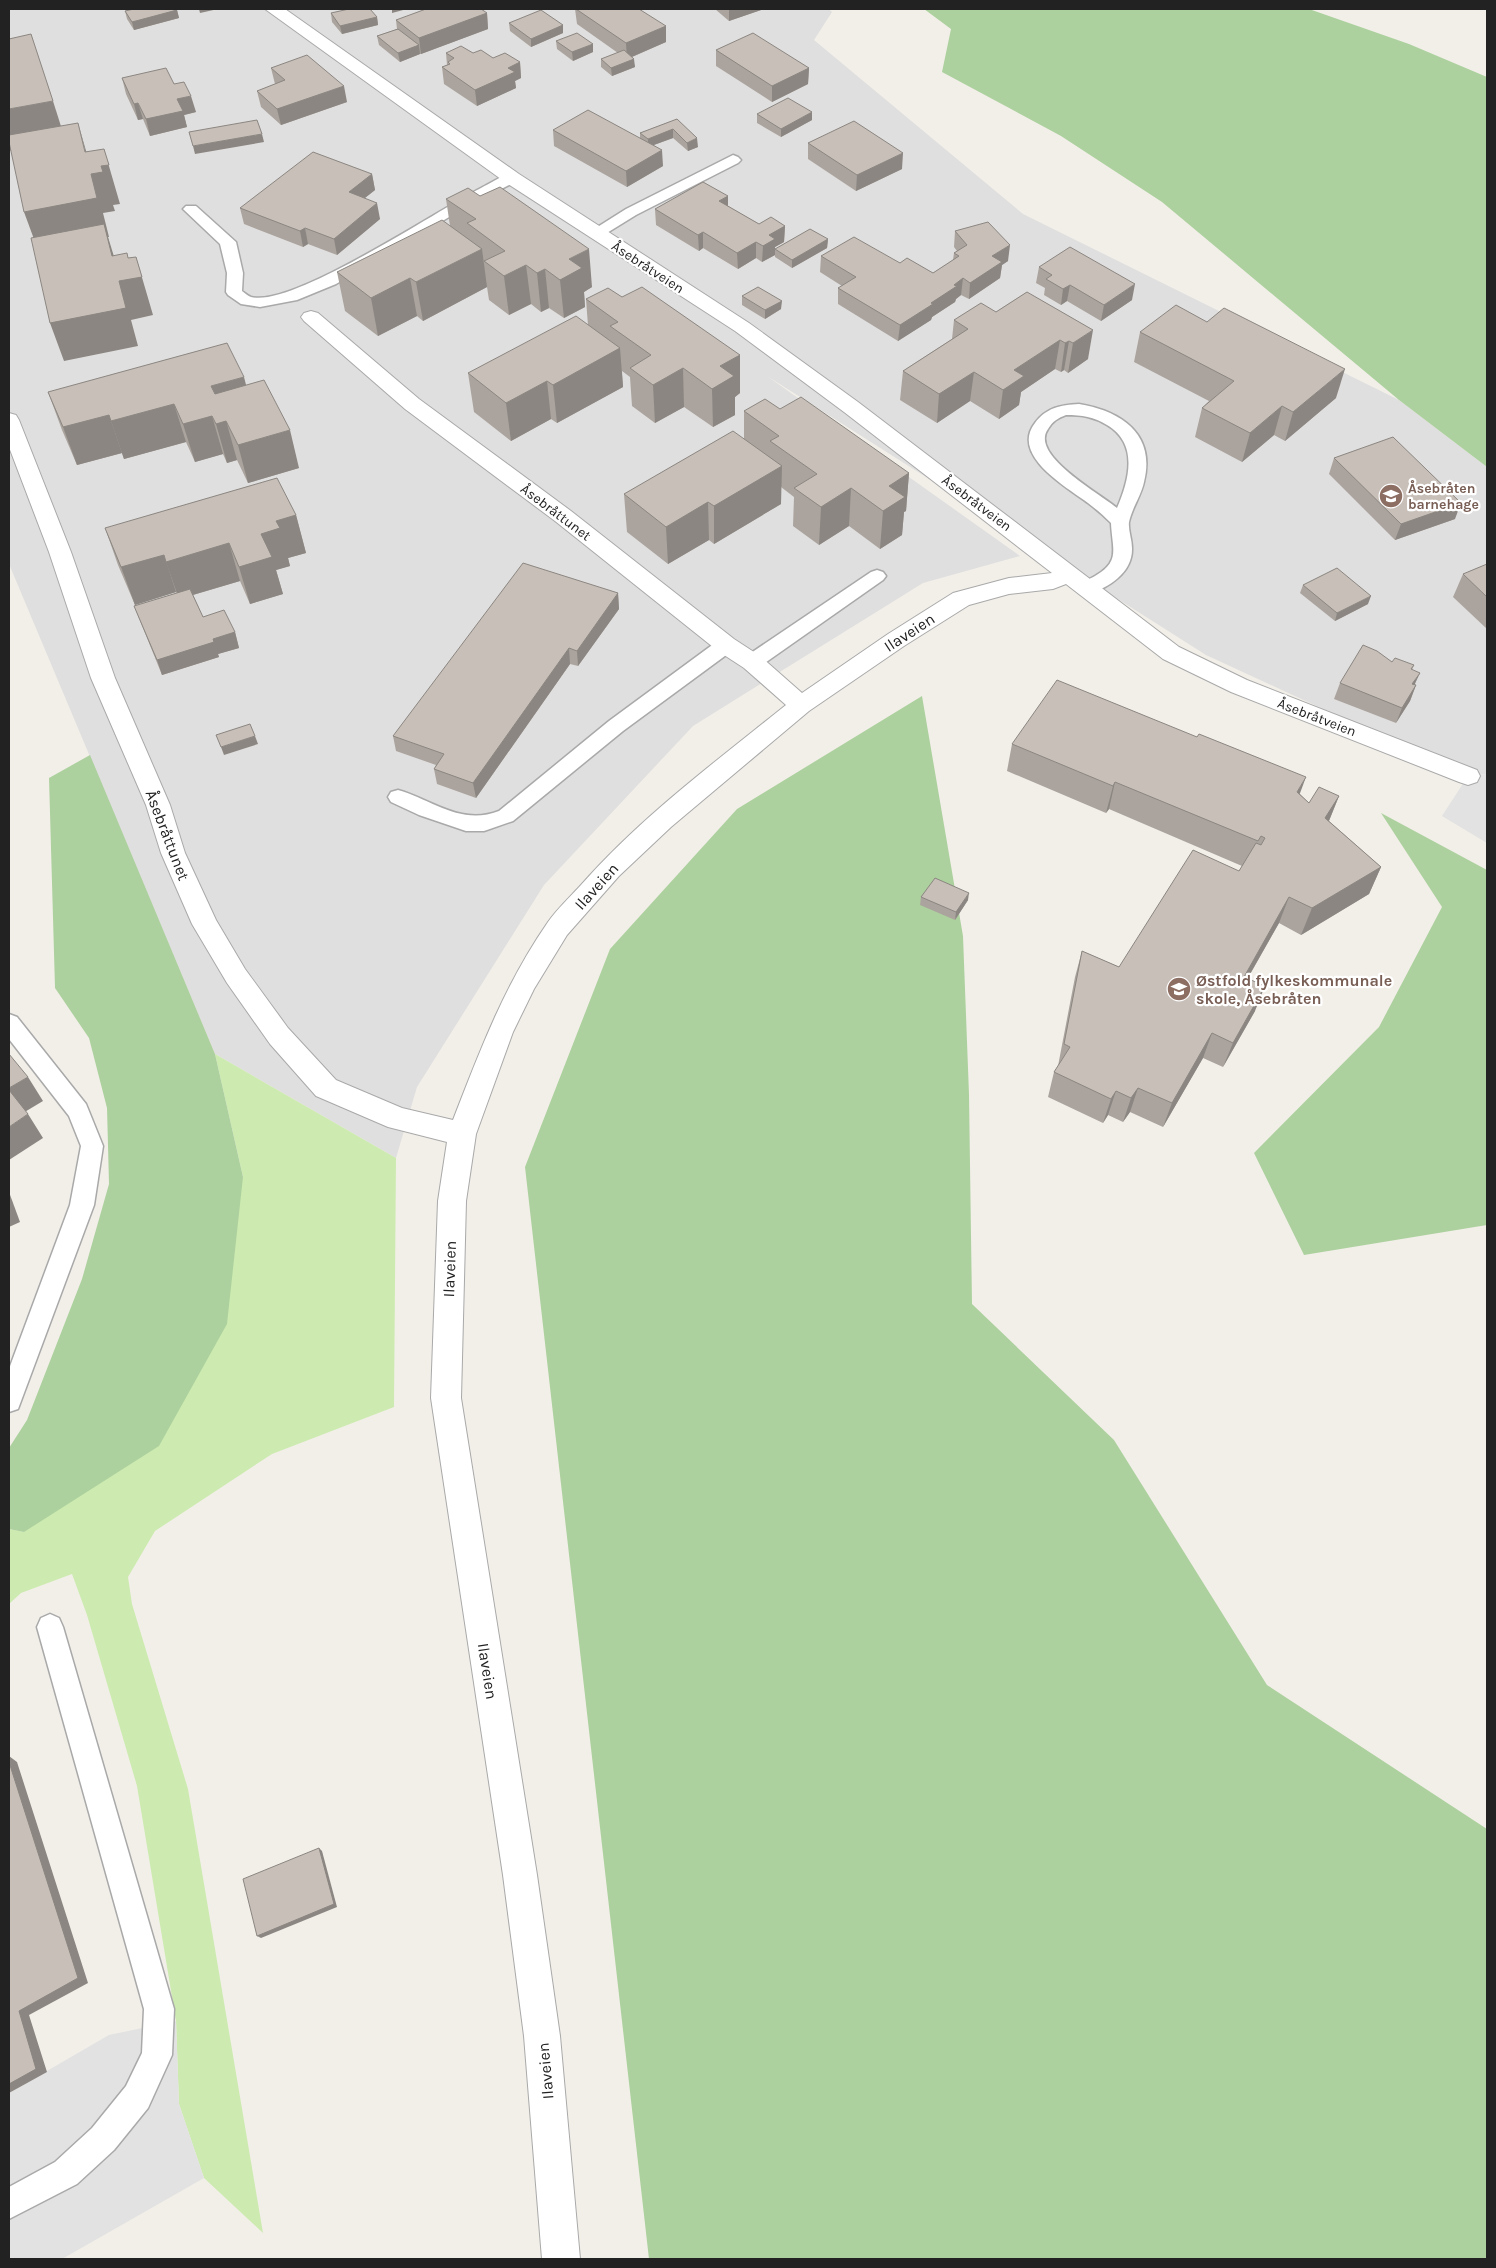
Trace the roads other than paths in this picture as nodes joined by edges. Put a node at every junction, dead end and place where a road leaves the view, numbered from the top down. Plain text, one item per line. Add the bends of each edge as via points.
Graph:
1 (274, 9) edge
2 (733, 160) dead end
3 (512, 178) junction
4 (191, 209) dead end
5 (596, 233) junction
6 (311, 317) dead end
7 (9, 420) edge
8 (1120, 522) junction
9 (877, 576) dead end
10 (1079, 581) junction
11 (726, 645) junction
12 (752, 662) junction
13 (801, 705) junction
14 (1468, 776) dead end
15 (398, 797) dead end
16 (9, 1023) edge
17 (462, 1134) junction
18 (9, 1401) edge
19 (50, 1627) dead end
20 (9, 2204) edge
21 (561, 2259) edge

1 - 3 street, Åsebråtveien
2 - 5 lane
3 - 4 lane via 330,281 308,291 264,301 249,302 234,292 235,274 228,242
3 - 5 street, Åsebråtveien
5 - 10 street, Åsebråtveien via 742,327
6 - 11 street, Åsebråttunet via 412,404 563,516
7 - 17 street, Åsebråttunet via 104,678 158,805 172,853 205,924 236,976 279,1036 326,1088 398,1119
8 - 8 lane via 1133,495 1137,475 1138,456 1134,440 1120,425 1099,413 1070,410 1051,415 1037,430 1035,439 1039,451 1052,468
8 - 10 lane via 1124,553 1116,572
9 - 12 lane
10 - 13 street, Ilaveien via 1010,586 961,599
10 - 14 street, Åsebråtveien via 1171,653 1239,686
11 - 12 street, Åsebråttunet
11 - 15 lane via 616,726 506,816 490,823 476,824
12 - 13 street, Åsebråttunet
13 - 17 street, Ilaveien via 662,820 610,869 558,928 524,983 500,1032
16 - 18 lane via 78,1112 92,1146 82,1205
17 - 21 street, Ilaveien via 452,1201 446,1398 542,2036
19 - 20 lane via 159,2009 157,2055 137,2098 104,2140 66,2173

